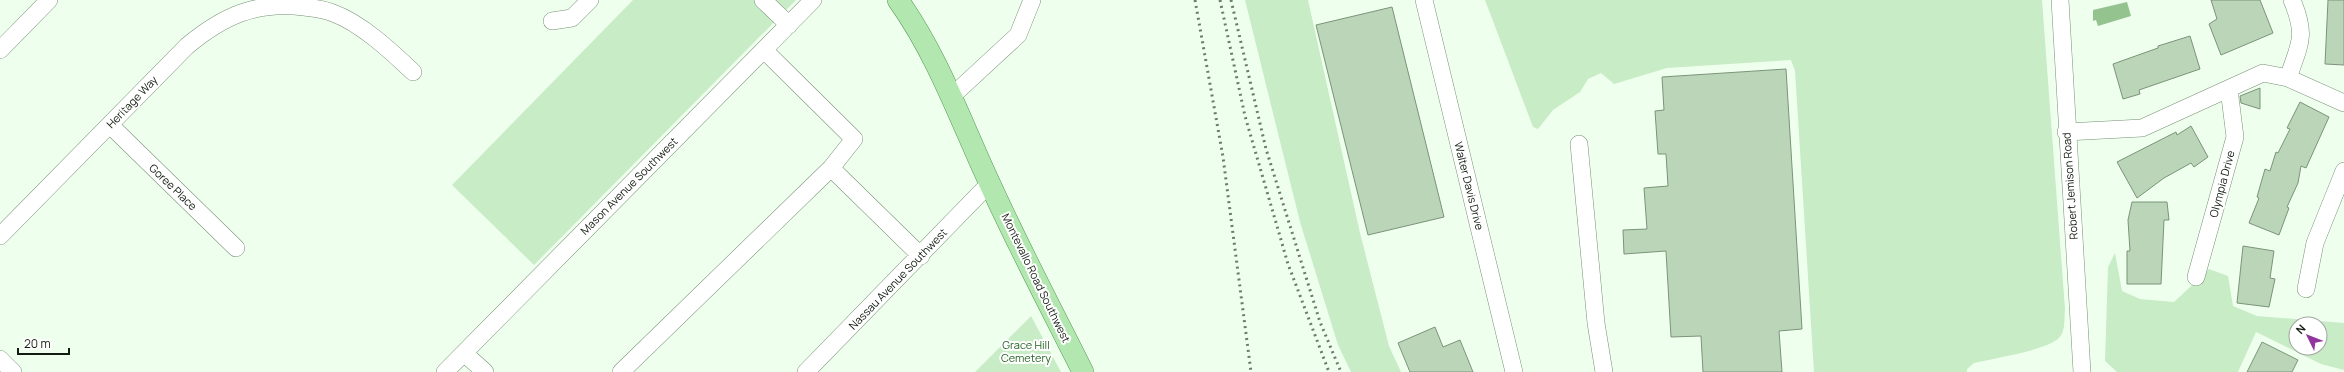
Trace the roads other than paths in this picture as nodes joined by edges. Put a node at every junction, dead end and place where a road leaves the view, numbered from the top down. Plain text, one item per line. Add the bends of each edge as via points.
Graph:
1 (49, 0) edge
2 (590, 0) edge
3 (763, 0) edge
4 (813, 0) edge
5 (898, 0) edge
6 (1032, 0) edge
7 (1424, 0) edge
8 (2060, 0) edge
9 (2292, 0) edge
10 (286, 2) edge
11 (552, 21) dead end
12 (789, 25) junction
13 (0, 50) edge
14 (764, 50) junction
15 (413, 72) dead end
16 (2288, 78) junction
17 (2230, 89) junction
18 (952, 96) junction
19 (2344, 103) edge
20 (110, 126) junction
21 (2066, 132) junction
22 (1579, 144) dead end
23 (830, 168) junction
24 (2344, 170) edge
25 (989, 184) junction
26 (0, 236) edge
27 (236, 248) dead end
28 (921, 256) junction
29 (2196, 277) dead end
30 (2306, 289) dead end
31 (464, 353) junction
32 (0, 359) edge
33 (13, 372) edge
34 (445, 372) edge
35 (485, 372) edge
36 (621, 372) edge
37 (806, 372) edge
38 (1083, 372) edge
39 (1514, 372) edge
40 (1604, 372) edge
41 (2082, 372) edge

1 - 13 street
2 - 11 street via 572,18
3 - 12 street
4 - 12 street, Mason Avenue Southwest
5 - 18 main road, Montevallo Road Southwest via 911,18
6 - 18 street via 1018,35
7 - 39 street, Walter Davis Drive
8 - 21 street, Robert Jemison Road
9 - 16 street via 2299,17 2302,38
10 - 15 street, Heritage Way via 334,13 374,37
10 - 20 street, Heritage Way via 256,7 235,14 201,35
12 - 14 street, Mason Avenue Southwest
14 - 23 street via 854,139
14 - 31 street, Mason Avenue Southwest
16 - 17 street via 2263,74
16 - 19 street
17 - 21 street via 2142,128
17 - 29 street, Olympia Drive via 2235,137
18 - 25 main road, Montevallo Road Southwest
20 - 26 street, Heritage Way
20 - 27 street, Goree Place
21 - 41 street, Robert Jemison Road
22 - 40 street via 1596,323
23 - 28 street
23 - 36 street
24 - 30 street via 2314,243
25 - 28 street, Nassau Avenue Southwest
25 - 38 main road, Montevallo Road Southwest
28 - 37 street, Nassau Avenue Southwest
31 - 34 street, Mason Avenue Southwest
31 - 35 street
32 - 33 street

